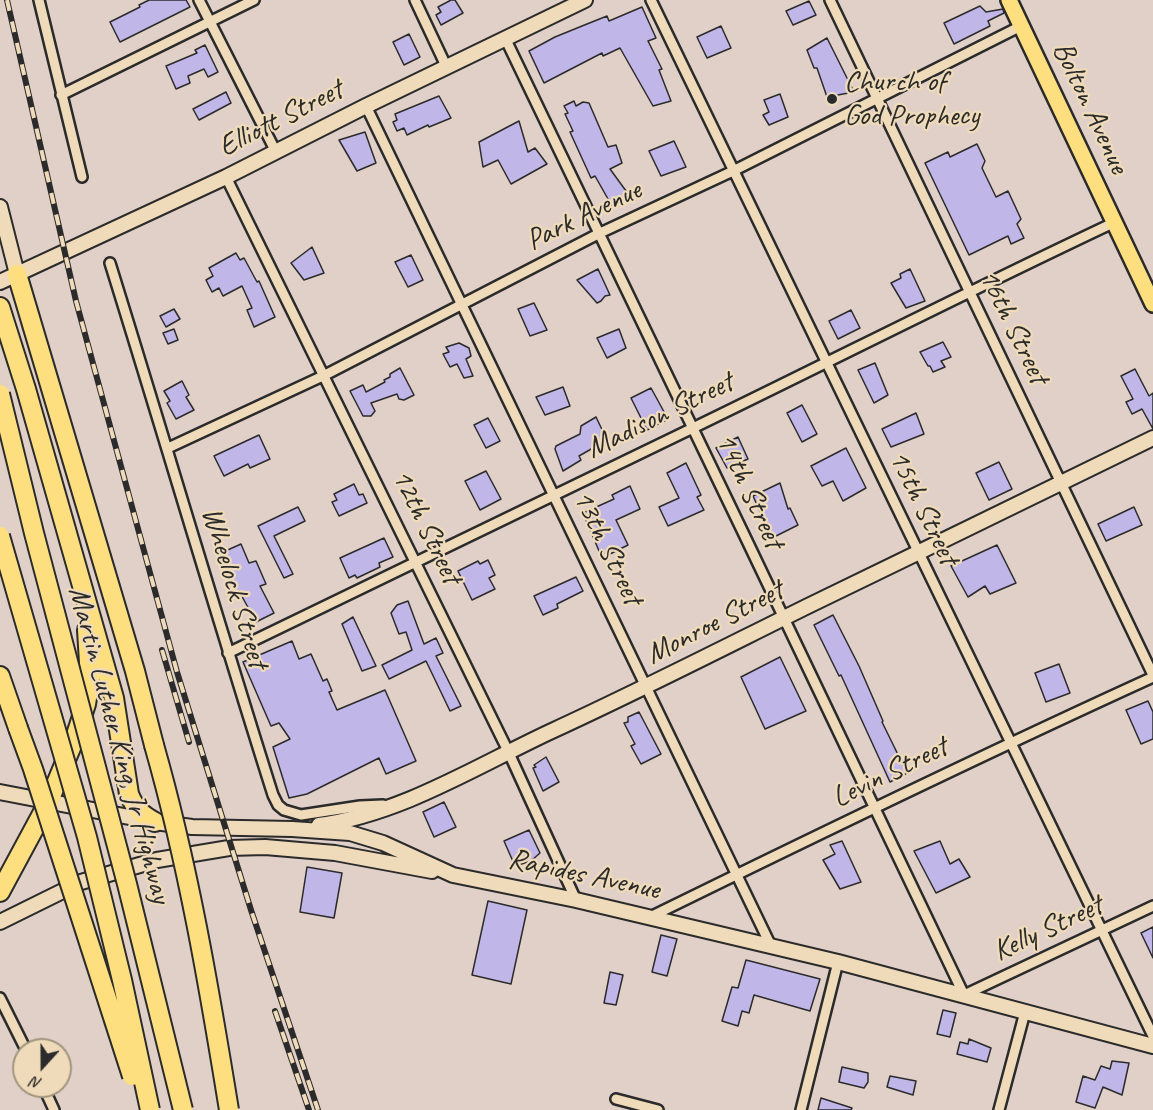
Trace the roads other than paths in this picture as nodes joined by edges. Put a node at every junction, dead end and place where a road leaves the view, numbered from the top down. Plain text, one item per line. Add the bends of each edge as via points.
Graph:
1 (39, 0) edge
2 (199, 0) edge
3 (255, 0) edge
4 (415, 0) edge
5 (585, 0) edge
6 (651, 0) edge
7 (830, 0) edge
8 (1009, 0) edge
9 (210, 22) junction
10 (1021, 26) junction
11 (506, 40) junction
12 (447, 68) junction
13 (61, 94) junction
14 (877, 97) junction
15 (366, 106) junction
16 (276, 152) junction
17 (733, 171) junction
18 (82, 177) dead end
19 (226, 177) junction
20 (0, 207) edge
21 (1113, 223) junction
22 (600, 233) junction
23 (110, 263) dead end
24 (17, 274) junction
25 (0, 282) edge
26 (969, 290) junction
27 (463, 304) junction
28 (1153, 304) edge
29 (0, 307) edge
30 (826, 363) junction
31 (325, 375) junction
32 (0, 394) edge
33 (693, 428) junction
34 (1153, 438) edge
35 (168, 448) junction
36 (1061, 483) junction
37 (554, 494) junction
38 (0, 536) edge
39 (918, 552) junction
40 (415, 561) junction
41 (84, 592) junction
42 (783, 618) junction
43 (228, 653) junction
44 (0, 676) edge
45 (1153, 676) edge
46 (647, 687) junction
47 (1009, 742) junction
48 (508, 751) junction
49 (0, 792) edge
50 (49, 801) junction
51 (401, 804) junction
52 (873, 807) junction
53 (155, 822) junction
54 (291, 829) junction
55 (736, 874) junction
56 (453, 875) junction
57 (0, 892) edge
58 (576, 900) junction
59 (1153, 906) edge
60 (650, 916) junction
61 (0, 922) edge
62 (1101, 931) junction
63 (771, 946) junction
64 (838, 962) junction
65 (964, 995) junction
66 (0, 998) edge
67 (1025, 1012) junction
68 (1153, 1036) edge
69 (20, 1038) edge
70 (1153, 1046) edge
71 (616, 1099) dead end
72 (143, 1110) edge
73 (150, 1110) edge
74 (183, 1110) edge
75 (229, 1110) edge
76 (658, 1110) edge
77 (801, 1110) edge
78 (999, 1110) edge

1 - 13 street
2 - 9 street
3 - 9 street
4 - 12 street
5 - 11 main road, Elliott Street
6 - 17 street, 15th Street
7 - 14 street, 16th Street
8 - 10 main road, Bolton Avenue
9 - 13 street
9 - 16 street
10 - 14 street, Park Avenue
10 - 21 main road, Bolton Avenue
11 - 12 main road, Elliott Street
11 - 22 street, 14th Street
12 - 15 main road, Elliott Street
13 - 18 street
14 - 17 street, Park Avenue
14 - 26 street, 16th Street
15 - 16 main road, Elliott Street
15 - 27 street, 13th Street
16 - 19 main road, Elliott Street
17 - 22 street, Park Avenue
17 - 30 street, 15th Street
19 - 24 main road, Elliott Street
19 - 31 street, 12th Street
20 - 24 main road
21 - 26 street, Madison Street
21 - 28 main road, Bolton Avenue
22 - 27 street, Park Avenue
22 - 33 street, 14th Street
23 - 35 street, Wheelock Street
24 - 25 main road, Elliott Street
24 - 75 highway, bridge via 154,745 192,904
26 - 30 street, Madison Street
26 - 36 street, 16th Street
27 - 31 street, Park Avenue
27 - 37 street, 13th Street
29 - 41 highway
30 - 33 street, Madison Street
30 - 39 street, 15th Street
31 - 35 street, Park Avenue
31 - 40 street, 12th Street
32 - 74 highway, Martin Luther King, Jr Highway, bridge
33 - 37 street, Madison Street
33 - 42 street, 14th Street
34 - 36 main road, Monroe Street
35 - 43 street, Wheelock Street
36 - 39 main road, Monroe Street
36 - 45 street, 16th Street
37 - 40 street, Madison Street
37 - 46 street, 13th Street
38 - 73 highway, Martin Luther King, Jr Highway, bridge via 87,837
39 - 42 main road, Monroe Street
39 - 47 street, 15th Street
40 - 43 street, Madison Street
40 - 48 street, 12th Street
41 - 50 highway via 90,679 86,704
41 - 53 highway via 114,698 129,795 141,814
42 - 46 main road, Monroe Street
42 - 52 street, 14th Street
43 - 51 street, Wheelock Street via 278,805 301,815
44 - 72 highway, bridge
45 - 47 street, Levin Street
46 - 48 main road, Monroe Street
46 - 55 street, 13th Street
47 - 52 street, Levin Street
47 - 62 street, 15th Street
48 - 51 main road, Monroe Street
48 - 58 street, 12th Street
49 - 50 main road, Rapides Avenue
50 - 53 main road, Rapides Avenue
50 - 57 highway
51 - 54 main road, Monroe Street via 345,822
52 - 55 street, Levin Street
52 - 65 street, 14th Street
53 - 54 main road, Rapides Avenue via 219,829
54 - 56 main road, Rapides Avenue via 350,833 383,843
55 - 60 street, Levin Street
55 - 63 street, 13th Street
56 - 58 main road, Rapides Avenue
56 - 61 main road via 335,853 229,848 157,860 81,882
58 - 60 main road, Rapides Avenue
59 - 62 street, Kelly Street
60 - 63 main road, Rapides Avenue
62 - 65 street, Kelly Street
62 - 68 street, 15th Street
63 - 64 main road, Rapides Avenue
64 - 65 main road, Rapides Avenue
64 - 77 street
65 - 67 main road, Rapides Avenue
66 - 69 street
67 - 70 main road, Rapides Avenue
67 - 78 street
71 - 76 street

